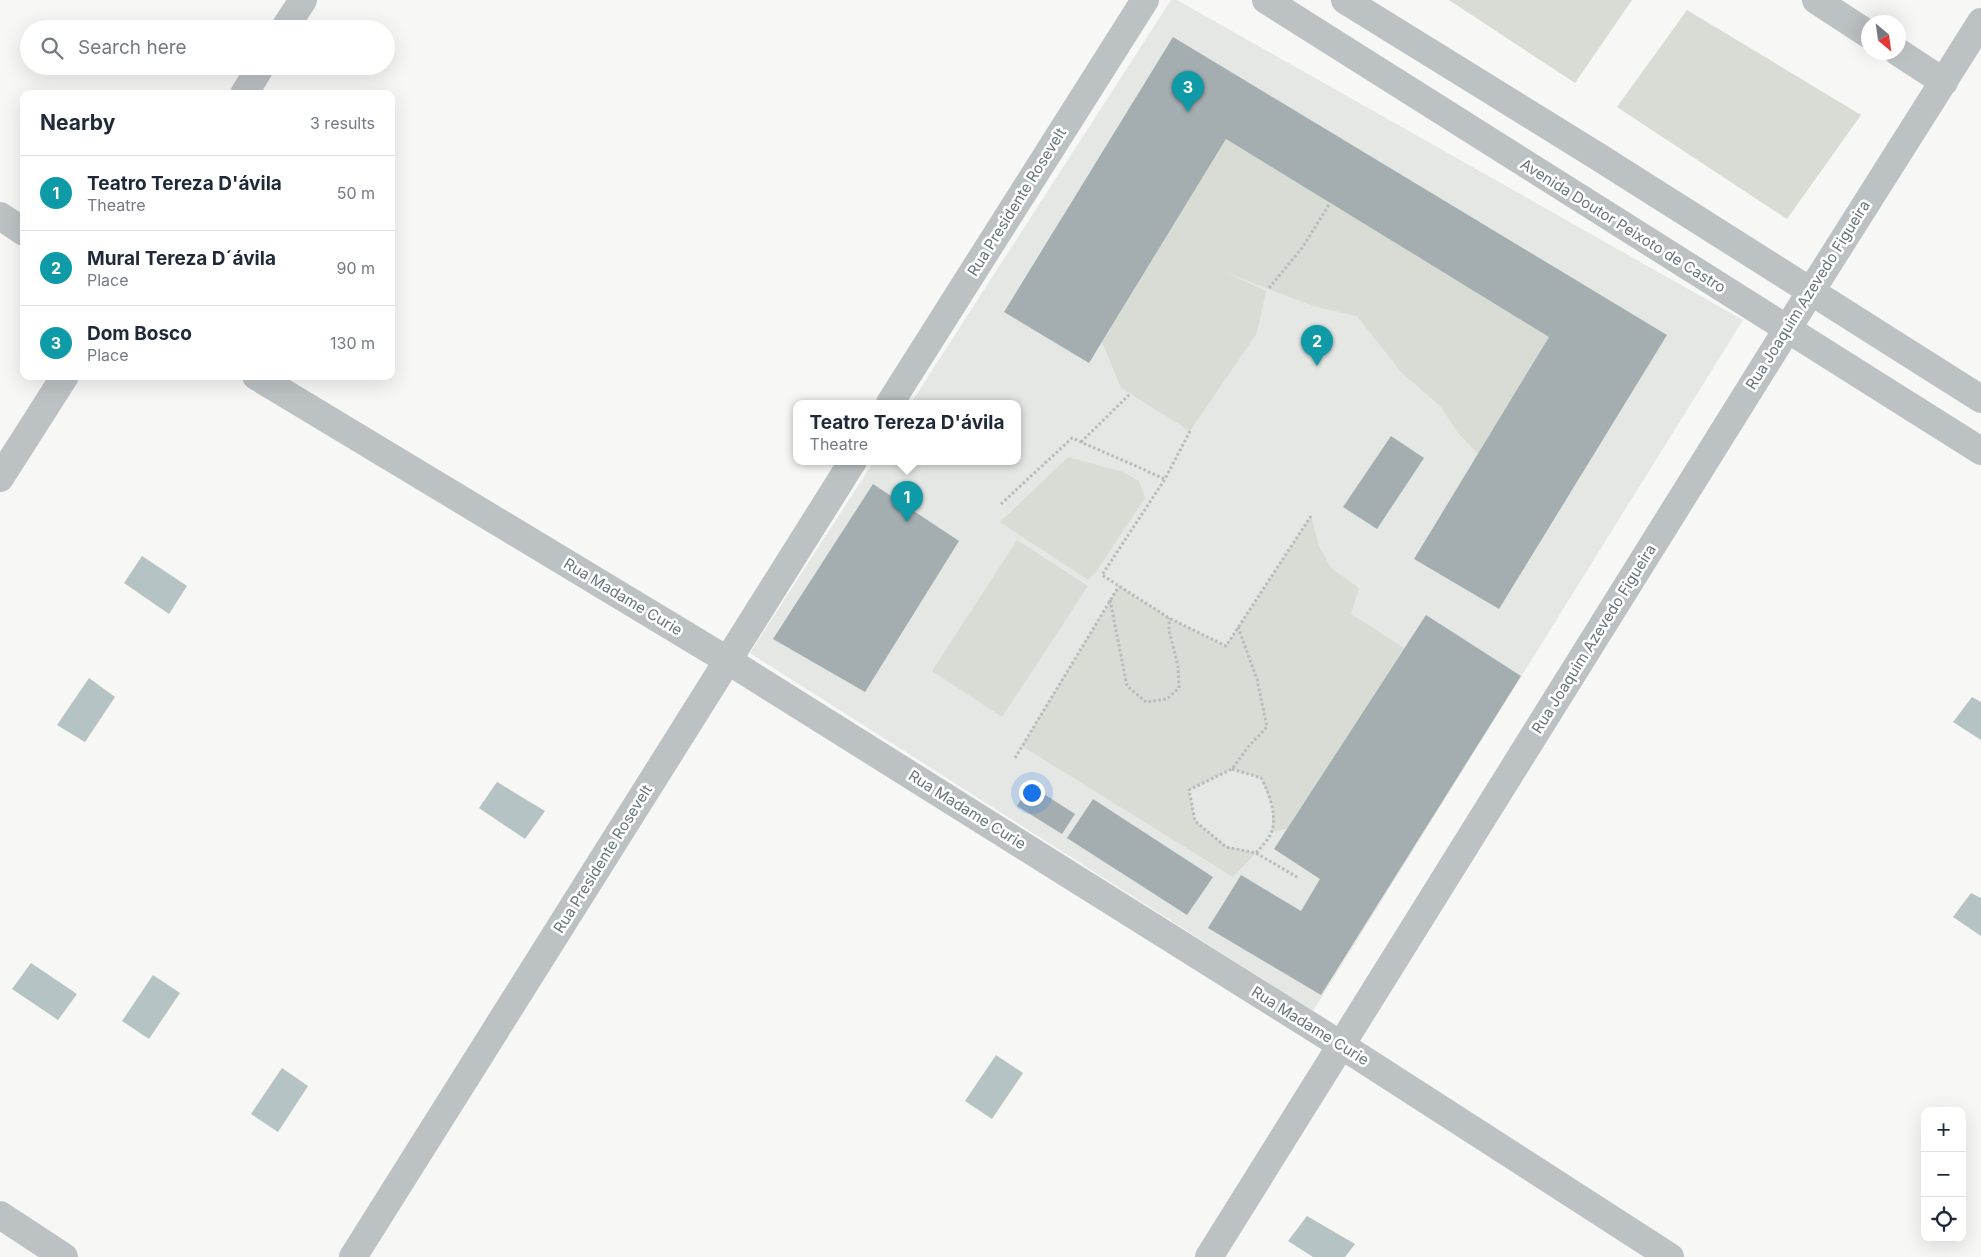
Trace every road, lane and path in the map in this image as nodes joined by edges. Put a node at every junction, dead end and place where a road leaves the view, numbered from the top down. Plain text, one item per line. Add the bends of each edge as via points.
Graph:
1 (303, 0) edge
2 (1145, 0) edge
3 (1266, 0) edge
4 (1345, 0) edge
5 (1816, 0) edge
6 (290, 20) edge
7 (1981, 22) edge
8 (1861, 29) edge
9 (1906, 57) edge
10 (256, 75) edge
11 (1944, 82) junction
12 (246, 90) edge
13 (1330, 203) dead end
14 (0, 216) edge
15 (20, 229) edge
16 (1268, 288) dead end
17 (1810, 291) junction
18 (1787, 329) junction
19 (62, 380) edge
20 (263, 380) edge
21 (1130, 394) dead end
22 (1981, 399) edge
23 (892, 400) edge
24 (1190, 431) dead end
25 (1081, 442) junction
26 (1981, 451) edge
27 (850, 465) edge
28 (0, 478) edge
29 (1165, 479) junction
30 (1001, 504) dead end
31 (1311, 516) dead end
32 (1119, 586) junction
33 (1110, 600) junction
34 (1169, 618) junction
35 (1238, 627) junction
36 (727, 660) junction
37 (1014, 758) dead end
38 (1232, 770) junction
39 (1256, 852) junction
40 (1297, 877) dead end
41 (1341, 1045) junction
42 (0, 1215) edge
43 (64, 1257) edge
44 (353, 1257) edge
45 (1209, 1257) edge
46 (1670, 1257) edge

1 - 6 street
2 - 23 street, Rua Presidente Rosevelt
3 - 18 street, Avenida Doutor Peixoto de Castro
4 - 17 street
5 - 8 street
7 - 11 street, Rua Joaquim Azevedo Figueira
9 - 11 street
10 - 12 street
11 - 17 street, Rua Joaquim Azevedo Figueira
13 - 16 path via 1302,248
14 - 15 street
17 - 18 street, Rua Joaquim Azevedo Figueira
17 - 22 street
18 - 26 street, Avenida Doutor Peixoto de Castro
18 - 41 street, Rua Joaquim Azevedo Figueira
19 - 28 street
20 - 36 street, Rua Madame Curie
21 - 25 path
24 - 29 path
25 - 29 path
25 - 30 path via 1072,438
27 - 36 street, Rua Presidente Rosevelt
29 - 32 path via 1102,575
31 - 35 path
32 - 33 path
32 - 34 path
33 - 34 path via 1127,686 1146,702 1167,698 1179,688
33 - 37 path
34 - 35 path via 1226,646
35 - 38 path via 1257,679 1267,728
36 - 41 street, Rua Madame Curie
36 - 44 street, Rua Presidente Rosevelt
38 - 39 path via 1261,778 1268,792 1272,806 1272,832
38 - 39 path via 1189,790 1195,821 1226,846
39 - 40 path
41 - 45 street, Rua Joaquim Azevedo Figueira
41 - 46 street, Rua Madame Curie
42 - 43 street

